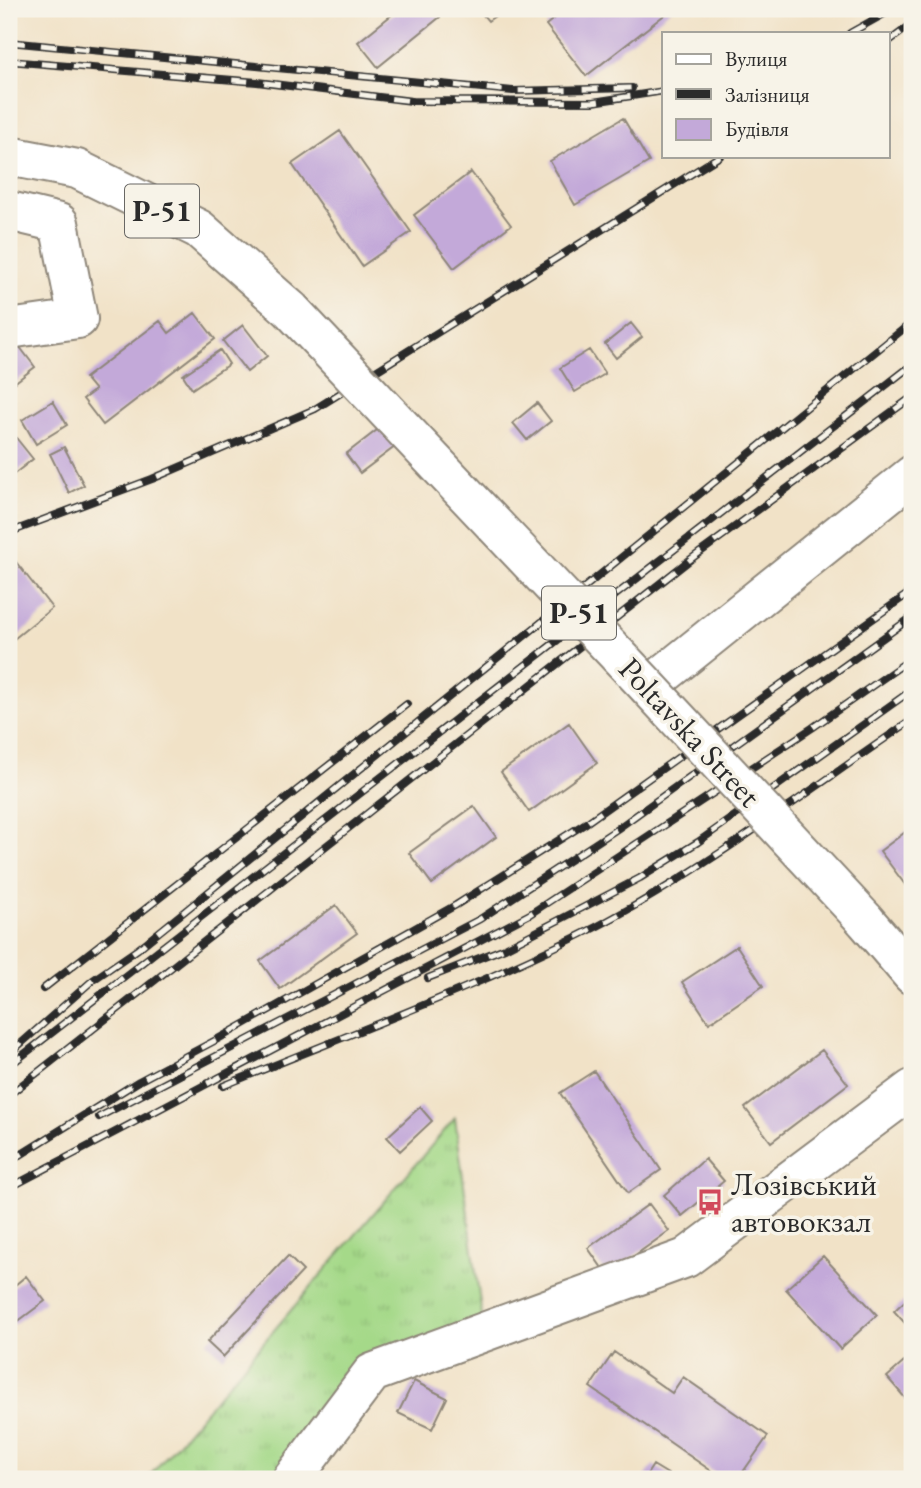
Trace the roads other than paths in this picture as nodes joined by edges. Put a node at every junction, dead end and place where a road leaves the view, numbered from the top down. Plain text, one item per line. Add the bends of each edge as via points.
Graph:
1 (9, 156) edge
2 (9, 211) edge
3 (9, 329) edge
4 (912, 475) edge
5 (649, 687) junction
6 (912, 975) edge
7 (912, 1089) edge
8 (292, 1479) edge

1 - 5 main road, Poltavska Street / Р-51, bridge via 77,169 199,229 291,310
2 - 3 main road via 59,223 78,319
4 - 5 main road
5 - 6 main road, Poltavska Street / Р-51, bridge
7 - 8 main road via 686,1258 372,1373

